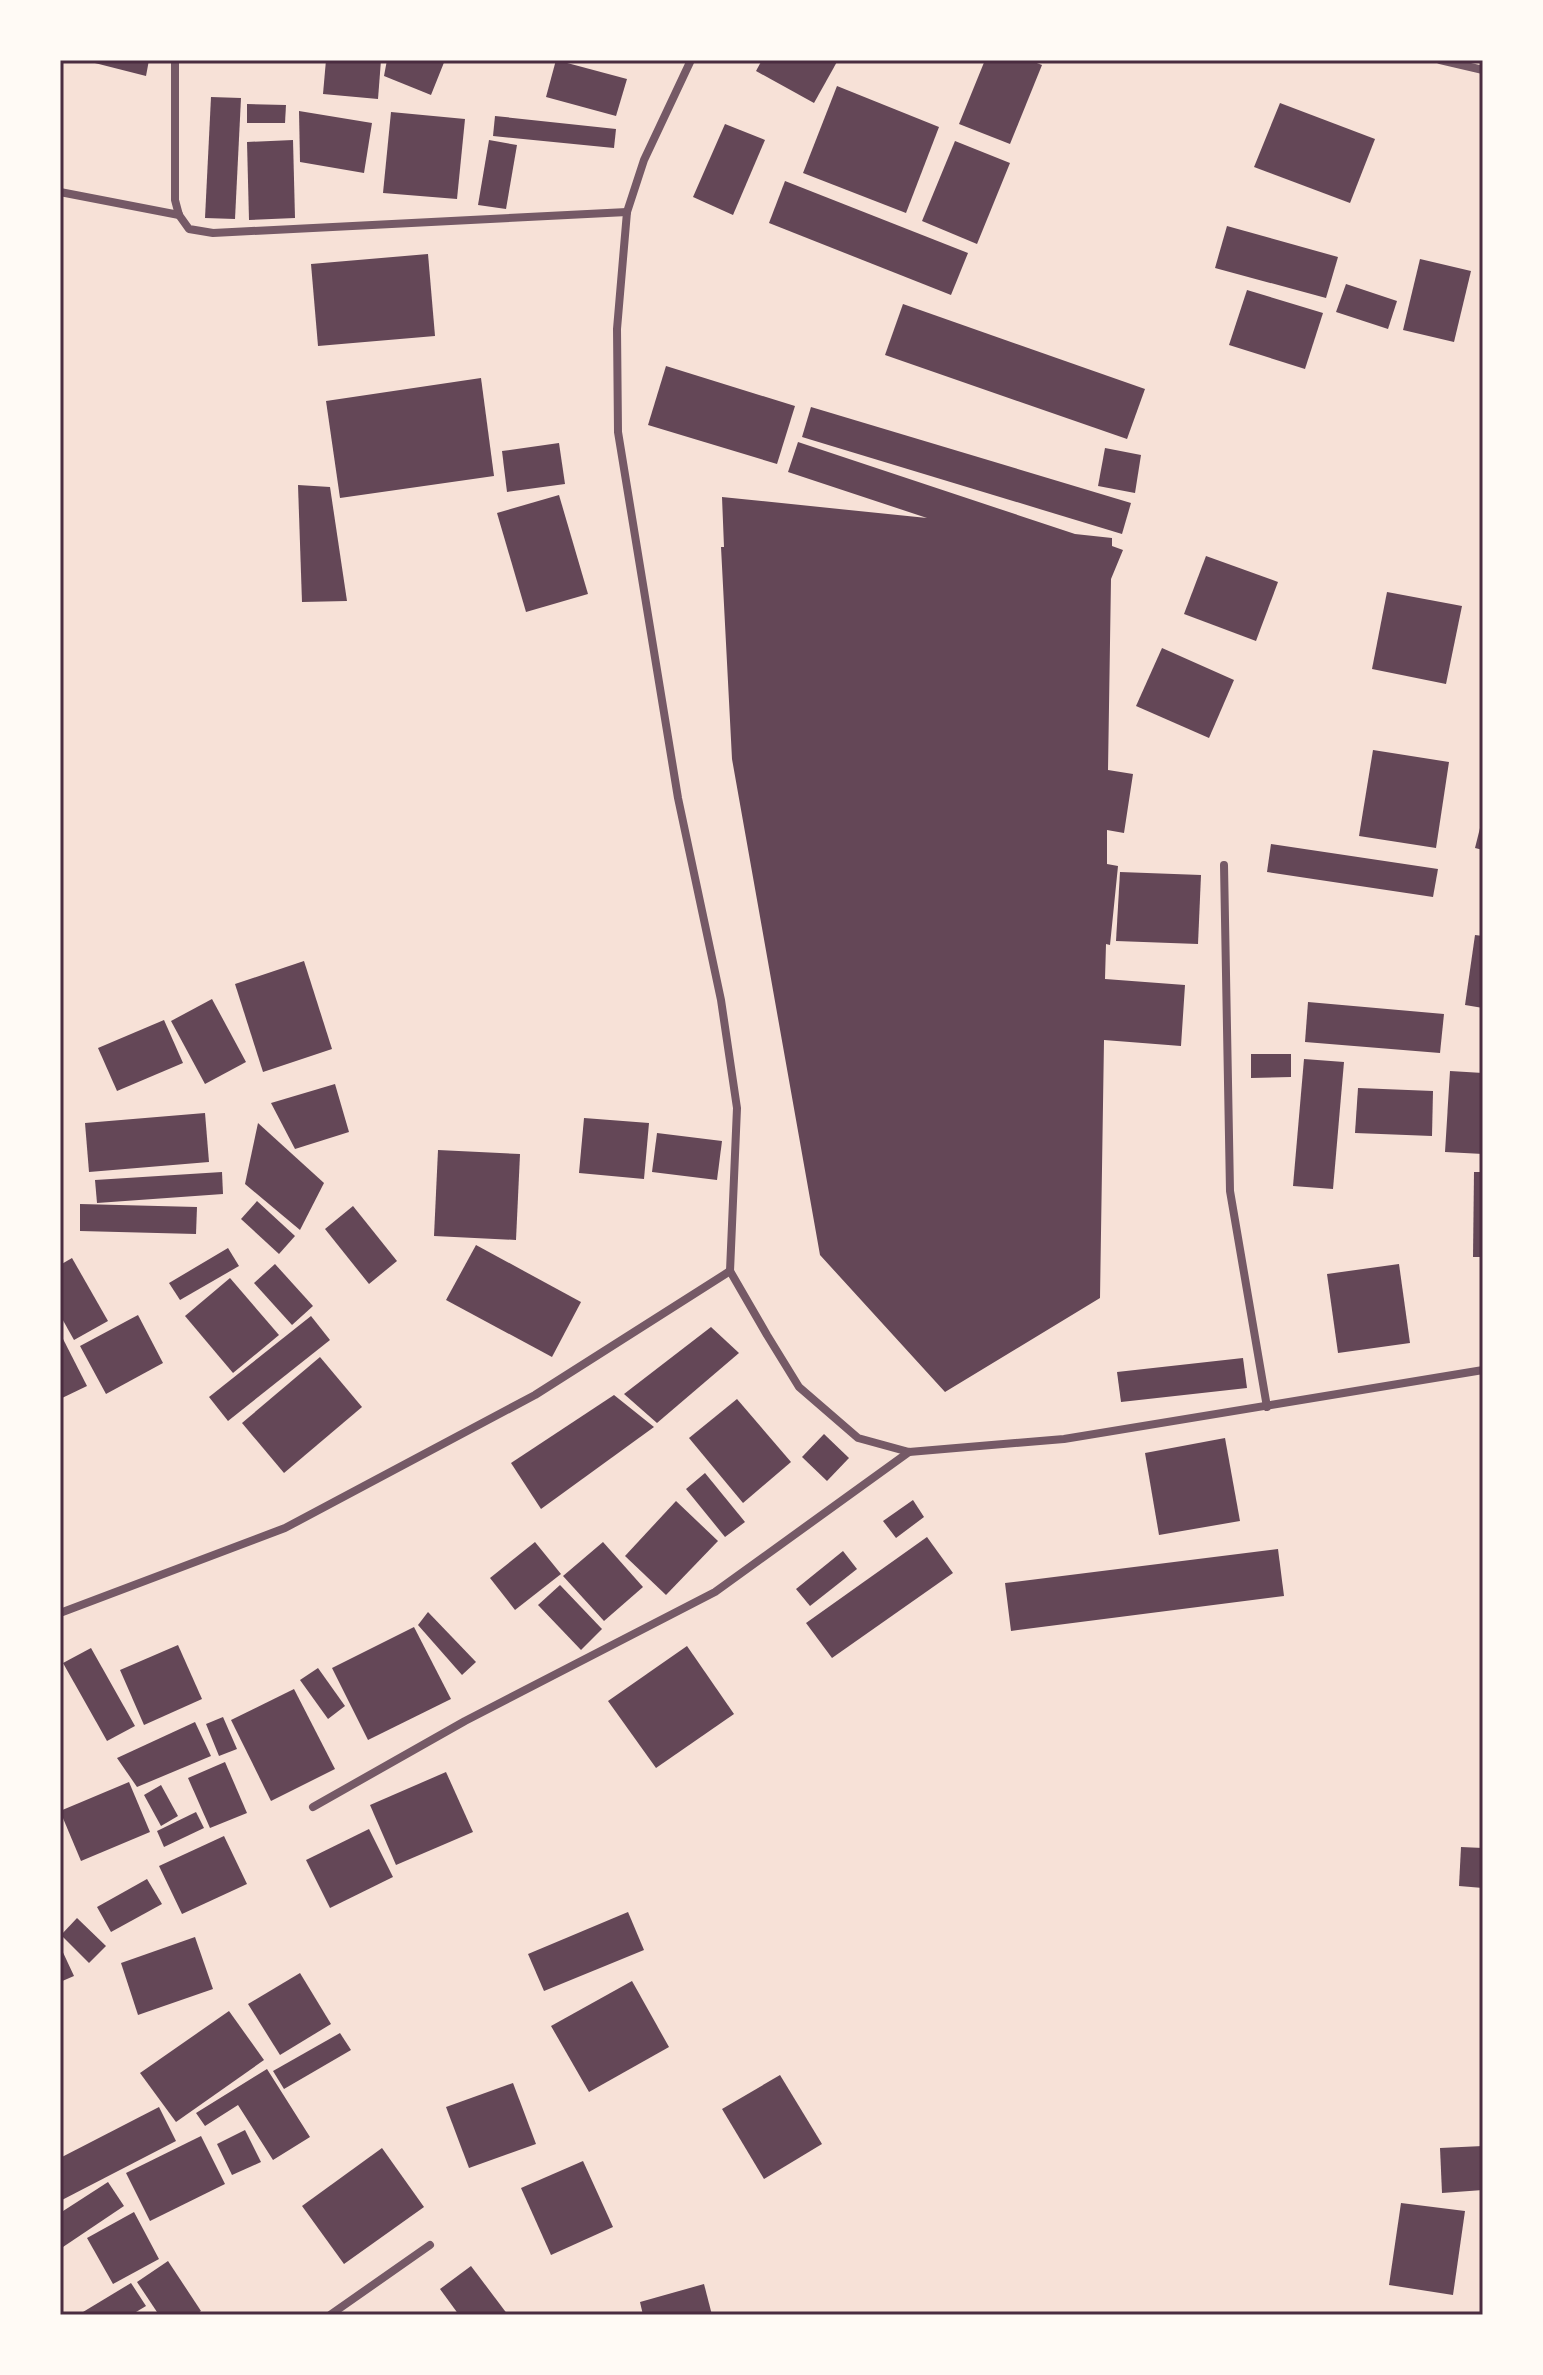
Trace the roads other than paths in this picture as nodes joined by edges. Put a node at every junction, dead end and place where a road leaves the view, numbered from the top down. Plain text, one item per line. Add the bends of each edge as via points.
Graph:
1 (175, 60) edge
2 (691, 60) edge
3 (1440, 60) edge
4 (1483, 70) edge
5 (60, 192) edge
6 (627, 212) junction
7 (179, 215) junction
8 (1224, 865) dead end
9 (730, 1271) junction
10 (1483, 1370) edge
11 (1267, 1407) junction
12 (909, 1452) junction
13 (60, 1613) edge
14 (313, 1807) dead end
15 (430, 2245) dead end
16 (330, 2315) edge

1 - 7 street
2 - 6 street via 644,160
3 - 4 street
5 - 7 street
6 - 7 street via 213,233 189,229
6 - 9 street via 617,329 618,432 678,798 721,1000 737,1108
8 - 11 street via 1230,1191
9 - 12 street via 799,1387 858,1438
9 - 13 street via 535,1395 285,1528
10 - 11 street
11 - 12 street via 1064,1439
12 - 14 street via 715,1592 465,1721
15 - 16 street

